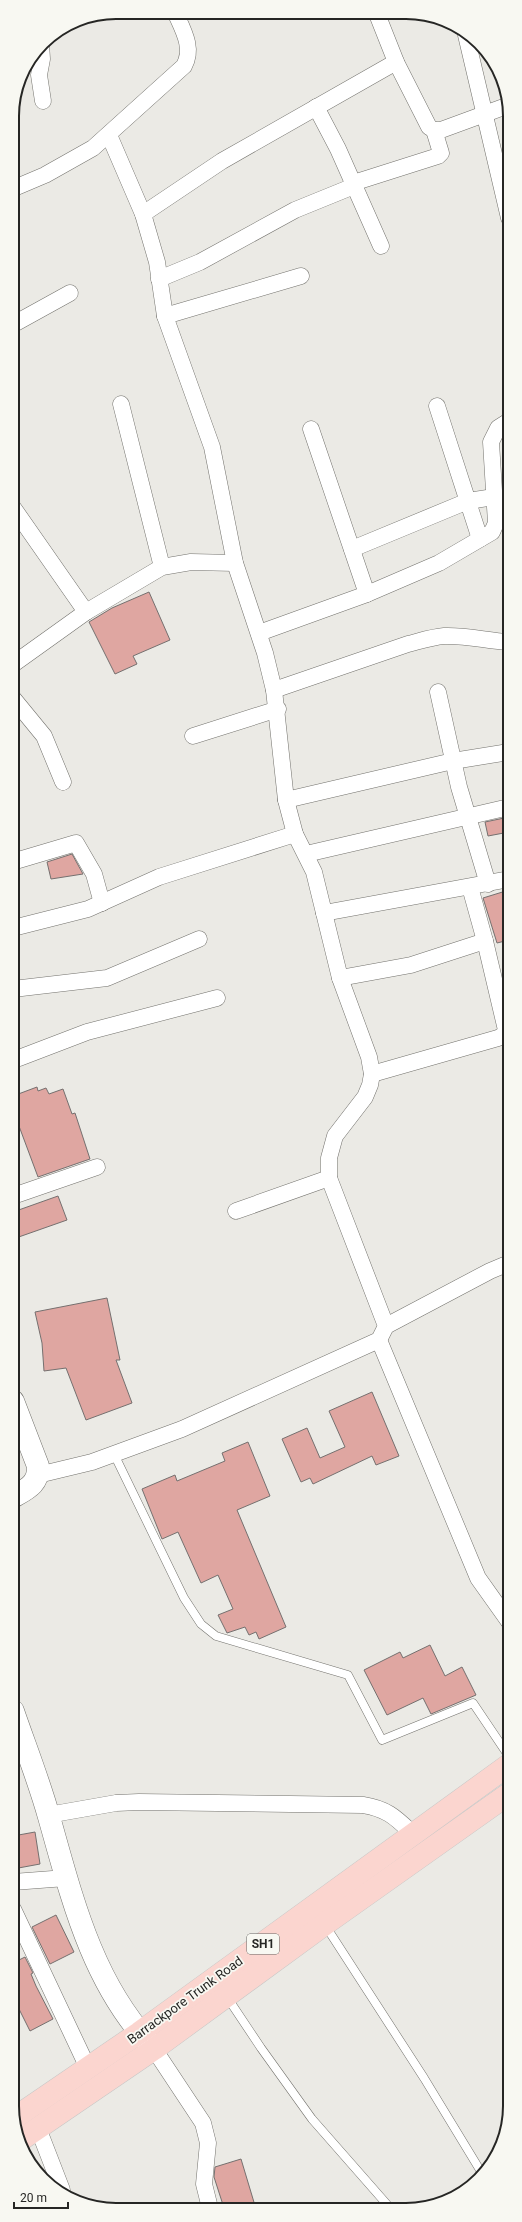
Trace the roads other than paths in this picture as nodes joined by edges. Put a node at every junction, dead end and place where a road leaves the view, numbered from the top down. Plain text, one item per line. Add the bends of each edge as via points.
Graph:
1 (178, 19) edge
2 (379, 19) edge
3 (467, 41) edge
4 (42, 54) edge
5 (396, 62) junction
6 (43, 101) dead end
7 (502, 107) edge
8 (316, 108) junction
9 (484, 114) junction
10 (434, 130) junction
11 (109, 135) junction
12 (354, 184) junction
13 (19, 186) edge
14 (503, 193) edge
15 (143, 214) junction
16 (381, 246) dead end
17 (301, 276) dead end
18 (159, 279) junction
19 (70, 293) dead end
20 (165, 316) junction
21 (19, 321) edge
22 (121, 404) dead end
23 (438, 406) dead end
24 (503, 425) edge
25 (311, 429) dead end
26 (494, 497) junction
27 (468, 501) junction
28 (19, 516) edge
29 (480, 539) junction
30 (352, 549) junction
31 (236, 563) junction
32 (162, 567) junction
33 (367, 594) junction
34 (86, 612) junction
35 (259, 633) junction
36 (503, 641) edge
37 (19, 660) edge
38 (274, 690) junction
39 (438, 692) dead end
40 (19, 706) edge
41 (278, 709) junction
42 (193, 736) dead end
43 (503, 753) edge
44 (453, 762) junction
45 (63, 782) dead end
46 (286, 800) junction
47 (503, 808) edge
48 (468, 816) junction
49 (295, 834) junction
50 (306, 854) junction
51 (19, 860) edge
52 (503, 880) edge
53 (488, 884) junction
54 (470, 887) junction
55 (102, 904) junction
56 (324, 913) junction
57 (19, 926) edge
58 (199, 939) dead end
59 (485, 941) junction
60 (340, 978) junction
61 (19, 988) edge
62 (217, 998) dead end
63 (503, 1011) edge
64 (503, 1035) edge
65 (19, 1058) edge
66 (372, 1074) junction
67 (97, 1167) dead end
68 (329, 1178) junction
69 (19, 1194) edge
70 (236, 1211) dead end
71 (503, 1266) edge
72 (382, 1333) junction
73 (19, 1417) edge
74 (114, 1454) junction
75 (38, 1475) junction
76 (19, 1493) edge
77 (503, 1613) edge
78 (19, 1728) edge
79 (503, 1748) edge
80 (503, 1769) edge
81 (503, 1798) edge
82 (48, 1815) junction
83 (413, 1834) junction
84 (66, 1878) junction
85 (19, 1882) edge
86 (19, 1922) edge
87 (325, 1924) junction
88 (226, 1996) junction
89 (139, 2033) junction
90 (154, 2049) junction
91 (88, 2068) junction
92 (20, 2115) edge
93 (38, 2128) junction
94 (24, 2138) edge
95 (480, 2169) edge
96 (60, 2185) edge
97 (209, 2203) edge
98 (386, 2203) edge

1 - 11 street via 187,39 188,59 177,73
2 - 5 street
3 - 9 street
4 - 6 street via 39,75
5 - 8 street
5 - 10 street via 429,127
7 - 9 street
8 - 12 street
8 - 15 street via 222,161
9 - 10 street via 441,130
9 - 14 street
10 - 12 street via 441,153 438,156
11 - 13 street via 76,158
11 - 15 street
12 - 16 street
12 - 18 street via 295,210 200,262
15 - 18 street
17 - 20 street
18 - 20 street
19 - 21 street
20 - 31 street via 212,447
22 - 32 street
23 - 27 street
24 - 26 street via 498,428 492,442
25 - 30 street
26 - 27 street
26 - 29 street via 495,528
27 - 29 street
27 - 30 street
28 - 34 street
29 - 33 street via 439,562
30 - 33 street
31 - 32 street via 191,562
31 - 35 street
32 - 34 street
33 - 35 street
34 - 37 street
35 - 38 street
36 - 38 street via 444,636 430,638
38 - 41 street
39 - 44 street
40 - 45 street via 44,736
41 - 42 street
41 - 46 street via 281,768
43 - 44 street
44 - 46 street
44 - 48 street
46 - 49 street
47 - 48 street
48 - 50 street
48 - 53 street
49 - 50 street
49 - 55 street via 159,877
50 - 56 street via 314,872
51 - 55 street via 76,843 94,874
52 - 53 street
53 - 54 street
54 - 56 street
54 - 59 street
55 - 57 street
56 - 60 street
58 - 61 street via 107,978
59 - 60 street via 410,965
59 - 63 street
60 - 66 street via 369,1057
62 - 65 street via 87,1032
64 - 66 street
66 - 68 street via 365,1097 335,1136 329,1158
67 - 69 street
68 - 70 street
68 - 72 street
71 - 72 street
72 - 74 street via 182,1429
72 - 77 street via 478,1578
73 - 75 street via 38,1466
74 - 75 street
74 - 79 lane via 184,1598 202,1624 216,1636 348,1675 382,1740 473,1703
75 - 76 street via 30,1487
78 - 82 street
80 - 83 main road, Barrackpore Trunk Road / SH1
81 - 87 main road, Barrackpore Trunk Road / SH1
82 - 83 street via 139,1802 363,1805 379,1807 391,1813
82 - 84 street
83 - 89 main road, Barrackpore Trunk Road / SH1
84 - 85 street
84 - 89 street via 88,1945 106,1983
86 - 91 street
87 - 88 main road, Barrackpore Trunk Road / SH1
87 - 95 lane
88 - 90 main road, Barrackpore Trunk Road / SH1
88 - 98 lane via 312,2119
89 - 90 street
89 - 91 main road, Barrackpore Trunk Road / SH1
90 - 93 main road, Barrackpore Trunk Road / SH1
90 - 97 street via 203,2123 208,2143 204,2184
91 - 92 main road, Barrackpore Trunk Road / SH1
93 - 94 main road, Barrackpore Trunk Road / SH1
93 - 96 street

